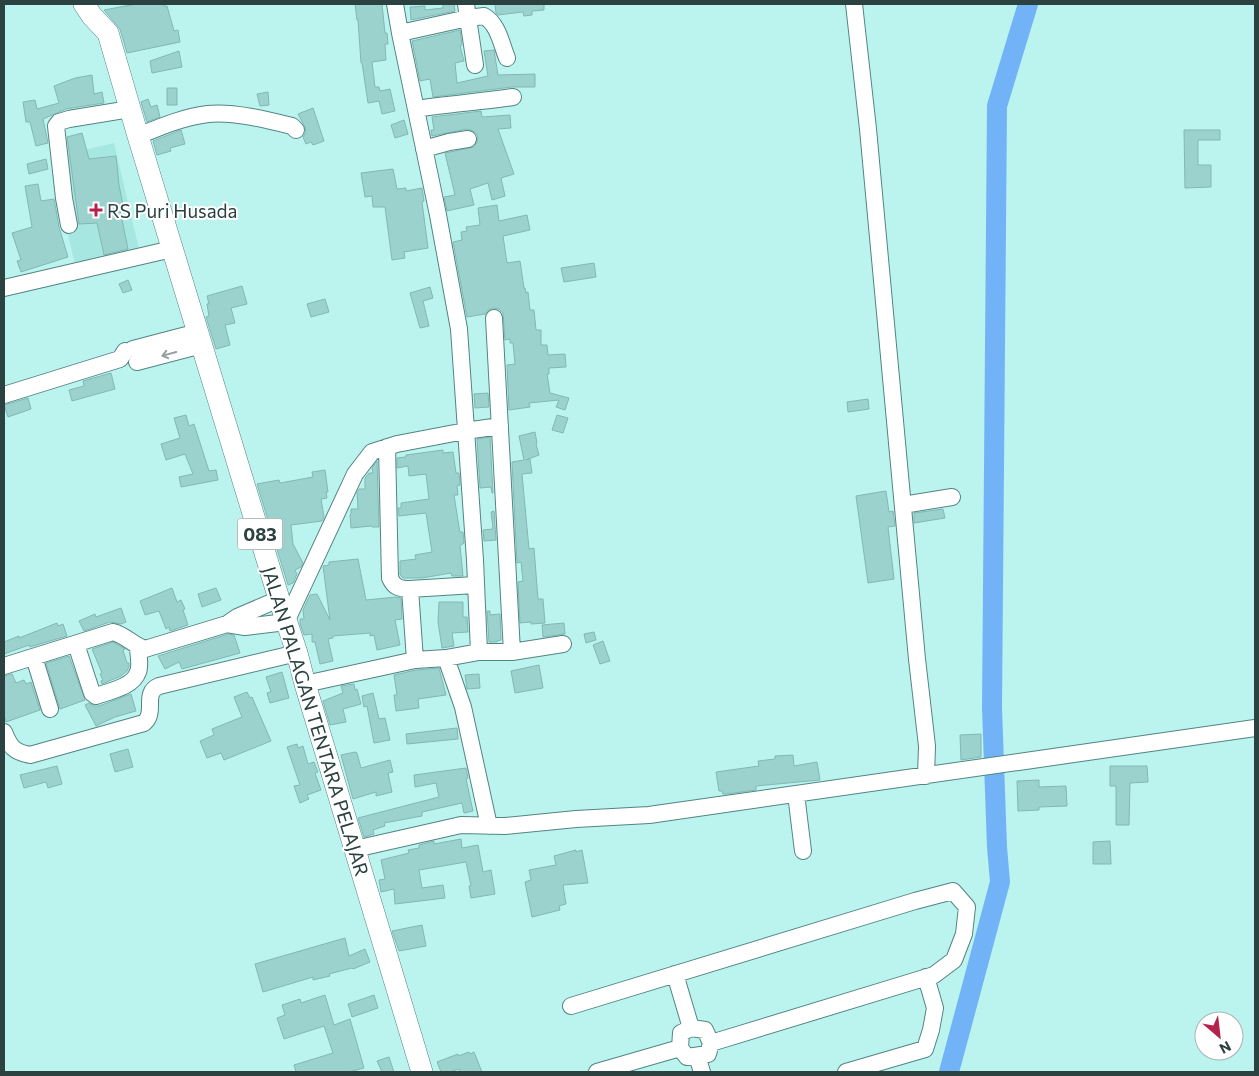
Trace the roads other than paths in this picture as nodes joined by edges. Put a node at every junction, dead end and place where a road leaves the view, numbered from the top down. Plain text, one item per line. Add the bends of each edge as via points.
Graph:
1 (84, 4) edge
2 (396, 4) edge
3 (854, 4) edge
4 (467, 11) edge
5 (400, 33) junction
6 (507, 58) dead end
7 (476, 65) dead end
8 (513, 97) dead end
9 (130, 109) junction
10 (416, 109) junction
11 (296, 130) dead end
12 (138, 136) junction
13 (468, 139) dead end
14 (424, 149) junction
15 (69, 225) dead end
16 (172, 249) junction
17 (4, 288) edge
18 (494, 318) dead end
19 (200, 339) junction
20 (4, 395) edge
21 (500, 426) junction
22 (465, 431) junction
23 (387, 447) junction
24 (952, 497) dead end
25 (903, 505) junction
26 (475, 585) junction
27 (410, 589) junction
28 (279, 599) junction
29 (286, 622) junction
30 (227, 624) junction
31 (76, 644) junction
32 (563, 644) dead end
33 (138, 647) junction
34 (479, 652) junction
35 (512, 652) junction
36 (297, 653) junction
37 (34, 657) junction
38 (446, 658) junction
39 (415, 660) junction
40 (4, 666) edge
41 (305, 684) junction
42 (50, 709) dead end
43 (1255, 728) edge
44 (4, 732) edge
45 (926, 776) junction
46 (796, 794) junction
47 (489, 826) junction
48 (355, 849) junction
49 (803, 851) dead end
50 (675, 974) junction
51 (926, 978) junction
52 (571, 1006) dead end
53 (691, 1028) junction
54 (711, 1043) junction
55 (680, 1048) junction
56 (698, 1056) junction
57 (422, 1072) edge
58 (597, 1072) edge
59 (702, 1072) edge
60 (846, 1072) edge

1 - 9 main road, JALAN PALAGAN TENTARA PELAJAR / 083 via 108,33
2 - 5 street
3 - 25 street
4 - 5 street
4 - 6 street via 490,19
4 - 7 street
5 - 10 street
8 - 10 street
9 - 12 main road, JALAN PALAGAN TENTARA PELAJAR / 083
9 - 15 street via 69,119 56,126
10 - 14 street
11 - 12 street via 292,126 249,116 209,114 172,122
12 - 16 main road, JALAN PALAGAN TENTARA PELAJAR / 083
13 - 14 street
14 - 22 street via 458,329
16 - 17 street
16 - 19 main road, JALAN PALAGAN TENTARA PELAJAR / 083
18 - 21 street
19 - 20 street
19 - 28 main road, JALAN PALAGAN TENTARA PELAJAR / 083
21 - 22 street
21 - 35 street
22 - 23 street
22 - 26 street
23 - 27 street via 390,578 400,589
23 - 29 street via 372,452 355,474
24 - 25 street
25 - 45 street via 927,746
26 - 27 street
26 - 34 street
27 - 39 street
28 - 29 main road, JALAN PALAGAN TENTARA PELAJAR / 083
28 - 30 street
29 - 30 street via 245,627
29 - 36 main road, JALAN PALAGAN TENTARA PELAJAR / 083
30 - 33 street via 145,649
31 - 33 street via 113,632
31 - 33 street via 92,693 96,696 123,686 137,674
31 - 37 street
32 - 35 street
34 - 35 street
34 - 38 street
36 - 41 main road, JALAN PALAGAN TENTARA PELAJAR / 083
36 - 44 street via 153,688 149,719 144,723 54,749 30,755 18,753
37 - 40 street
37 - 42 street
38 - 39 street
38 - 47 street via 463,707
39 - 41 street
41 - 48 main road, JALAN PALAGAN TENTARA PELAJAR / 083
43 - 45 street
45 - 46 street
46 - 47 street via 649,815
46 - 49 street
47 - 48 street via 461,824
48 - 57 main road, JALAN PALAGAN TENTARA PELAJAR / 083
50 - 51 street via 953,891 967,907 964,934 954,960
50 - 52 street
50 - 53 street
51 - 54 street
51 - 60 street via 935,1008 925,1048
53 - 54 street via 705,1030
53 - 55 street via 681,1033
54 - 56 street via 708,1054
55 - 56 street via 688,1057
55 - 58 street
56 - 59 street

